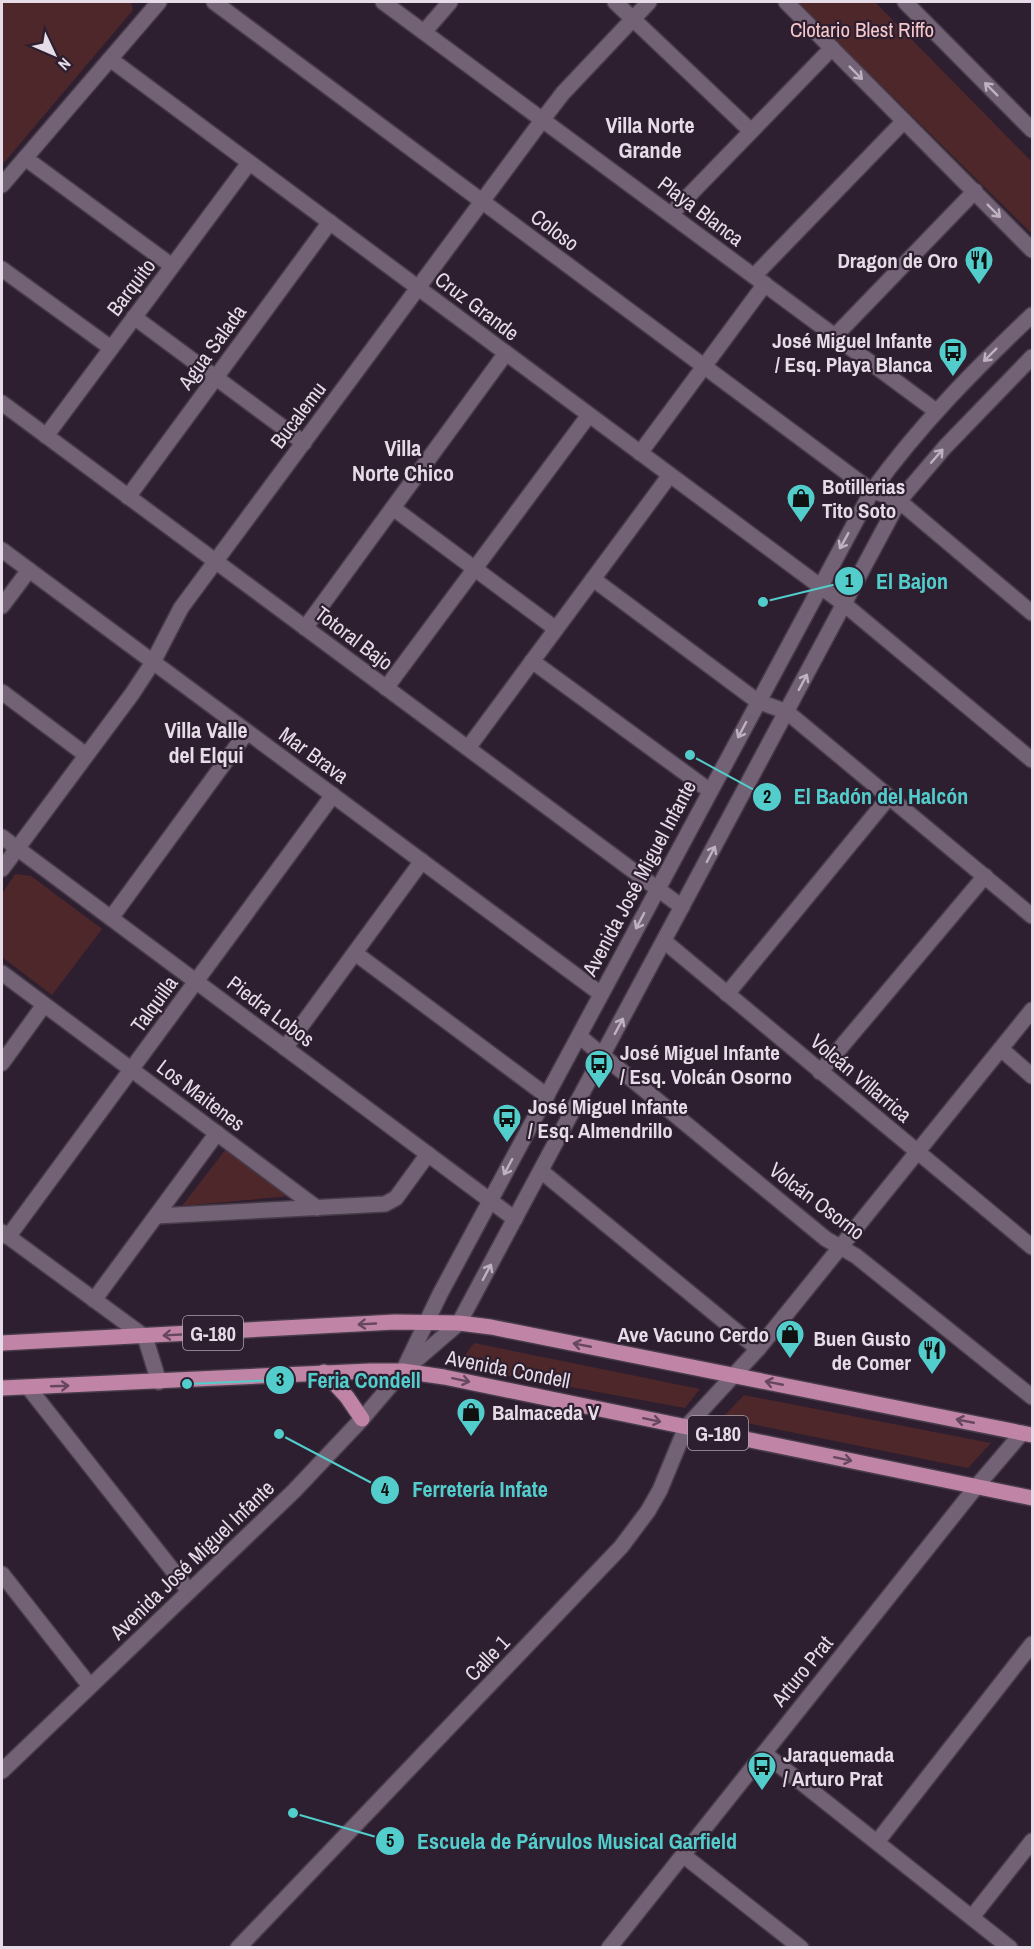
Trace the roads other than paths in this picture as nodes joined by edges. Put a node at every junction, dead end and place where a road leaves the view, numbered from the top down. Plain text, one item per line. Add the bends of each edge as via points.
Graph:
1 (214, 2) edge
2 (383, 2) edge
3 (450, 2) edge
4 (615, 2) edge
5 (650, 2) edge
6 (786, 2) edge
7 (905, 2) edge
8 (154, 3) edge
9 (633, 19) junction
10 (424, 32) junction
11 (832, 48) junction
12 (110, 59) junction
13 (543, 119) junction
14 (904, 121) junction
15 (1032, 130) edge
16 (751, 131) junction
17 (25, 158) junction
18 (249, 162) junction
19 (2, 185) edge
20 (975, 191) junction
21 (483, 201) junction
22 (671, 214) junction
23 (330, 222) junction
24 (1032, 250) edge
25 (172, 267) junction
26 (2, 269) edge
27 (759, 280) junction
28 (418, 288) junction
29 (1032, 315) edge
30 (134, 317) junction
31 (835, 336) junction
32 (111, 348) junction
33 (506, 353) junction
34 (1032, 357) edge
35 (704, 366) junction
36 (216, 377) junction
37 (2, 403) edge
38 (936, 411) junction
39 (589, 415) junction
40 (46, 436) junction
41 (304, 443) junction
42 (640, 453) junction
43 (670, 475) junction
44 (872, 491) junction
45 (128, 497) junction
46 (899, 501) junction
47 (393, 508) junction
48 (2, 550) edge
49 (216, 561) junction
50 (475, 569) junction
51 (29, 570) junction
52 (593, 579) junction
53 (819, 586) junction
54 (844, 604) junction
55 (2, 606) edge
56 (1032, 613) edge
57 (305, 628) junction
58 (556, 629) junction
59 (532, 661) junction
60 (153, 662) junction
61 (386, 688) junction
62 (2, 692) edge
63 (758, 701) junction
64 (787, 712) junction
65 (247, 732) junction
66 (468, 748) junction
67 (86, 754) junction
68 (1032, 760) edge
69 (710, 790) junction
70 (333, 795) junction
71 (889, 796) junction
72 (2, 837) edge
73 (17, 848) junction
74 (422, 861) junction
75 (2, 869) edge
76 (985, 876) junction
77 (657, 888) junction
78 (682, 907) junction
79 (1032, 916) edge
80 (111, 918) junction
81 (664, 941) junction
82 (355, 953) junction
83 (2, 974) edge
84 (196, 981) junction
85 (601, 994) junction
86 (727, 994) junction
87 (44, 1005) junction
88 (1032, 1010) edge
89 (579, 1035) junction
90 (285, 1048) junction
91 (1001, 1049) junction
92 (602, 1056) junction
93 (2, 1063) edge
94 (131, 1070) junction
95 (820, 1071) junction
96 (1032, 1076) edge
97 (547, 1096) junction
98 (217, 1133) junction
99 (918, 1152) junction
100 (428, 1154) junction
101 (541, 1171) junction
102 (490, 1200) junction
103 (317, 1208) junction
104 (156, 1216) junction
105 (515, 1219) junction
106 (5, 1234) edge
107 (841, 1247) junction
108 (1032, 1247) edge
109 (94, 1300) junction
110 (425, 1323) junction
111 (459, 1323) junction
112 (145, 1337) junction
113 (2, 1343) edge
114 (758, 1349) junction
115 (403, 1371) junction
116 (324, 1372) junction
117 (735, 1376) junction
118 (159, 1382) junction
119 (28, 1387) junction
120 (2, 1388) edge
121 (1032, 1397) edge
122 (362, 1419) junction
123 (686, 1427) junction
124 (1029, 1431) edge
125 (976, 1486) junction
126 (1032, 1498) edge
127 (2, 1574) edge
128 (189, 1592) junction
129 (1032, 1644) edge
130 (90, 1686) junction
131 (764, 1753) junction
132 (2, 1771) edge
133 (877, 1842) junction
134 (1032, 1842) edge
135 (683, 1855) junction
136 (972, 1917) junction
137 (238, 1947) edge
138 (609, 1947) edge
139 (801, 1947) edge
140 (1010, 1947) edge

1 - 21 street, Coloso
2 - 10 street, Playa Blanca
3 - 10 street
4 - 9 street
5 - 9 street, Bucalemu
6 - 11 street
15 -> 7 street
8 - 12 street
9 - 13 street, Bucalemu
9 - 16 street
10 - 13 street, Playa Blanca
11 -> 14 street
11 - 16 street
12 - 17 street
12 - 18 street, Cruz Grande
13 - 21 street, Bucalemu
13 - 22 street, Playa Blanca
14 - 20 street
14 - 27 street
16 - 22 street
17 - 19 street
17 - 25 street
18 - 23 street, Cruz Grande
18 - 25 street, Barquito
20 -> 24 street
20 - 31 street
21 - 28 street, Bucalemu
21 - 35 street, Coloso
22 - 27 street, Playa Blanca
23 - 28 street, Cruz Grande
23 - 36 street, Agua Salada
25 - 30 street, Barquito
26 - 32 street
27 - 31 street, Playa Blanca
27 - 35 street
28 - 33 street, Cruz Grande
28 - 41 street, Bucalemu
29 -> 38 street, Avenida José Miguel Infante
30 - 32 street, Barquito
30 - 36 street
31 - 38 street, Playa Blanca
32 - 40 street, Barquito
33 - 39 street, Cruz Grande
33 - 47 street
46 -> 34 street, Avenida José Miguel Infante
35 - 42 street
35 - 44 street, Coloso
36 - 41 street
36 - 45 street, Agua Salada
37 - 40 street, Totoral Bajo
38 - 44 street, Avenida José Miguel Infante
39 - 42 street, Cruz Grande
39 - 50 street
40 - 45 street, Totoral Bajo
41 - 49 street, Bucalemu
42 - 43 street, Cruz Grande
43 - 52 street
43 - 53 street, Cruz Grande
44 - 46 street, Coloso
44 -> 53 street, Avenida José Miguel Infante
45 - 49 street, Totoral Bajo
46 - 54 street, Avenida José Miguel Infante
46 - 56 street, Coloso
47 - 50 street
47 - 57 street
48 - 51 street, Mar Brava
49 - 57 street, Totoral Bajo
49 - 60 street, Bucalemu via 177,615
50 - 58 street
50 - 61 street
51 - 55 street
51 - 60 street, Mar Brava
52 - 58 street
52 - 63 street
53 - 54 street, Cruz Grande
53 - 63 street, Avenida José Miguel Infante
64 -> 54 street, Avenida José Miguel Infante
54 - 68 street, Cruz Grande
57 - 61 street, Totoral Bajo
58 - 59 street
59 - 66 street
59 - 69 street
60 - 65 street, Mar Brava
60 - 67 street, Bucalemu
61 - 66 street, Totoral Bajo
62 - 67 street
63 - 64 street
63 -> 69 street, Avenida José Miguel Infante
64 - 71 street
78 -> 64 street, Avenida José Miguel Infante
65 - 70 street, Mar Brava
65 - 80 street
66 - 77 street, Totoral Bajo
67 - 73 street, Bucalemu
69 - 77 street, Avenida José Miguel Infante
70 - 74 street, Mar Brava
70 - 84 street, Talquilla
71 - 76 street
71 - 86 street
72 - 73 street, Piedra Lobos
73 - 75 street, Bucalemu
73 - 80 street, Piedra Lobos
74 - 82 street
74 - 85 street, Mar Brava
76 - 79 street
76 - 95 street
77 - 78 street, Totoral Bajo
77 -> 85 street, Avenida José Miguel Infante
78 - 81 street, Avenida José Miguel Infante
80 - 84 street, Piedra Lobos
81 - 86 street, Volcán Villarrica
92 -> 81 street, Avenida José Miguel Infante
82 - 90 street
82 - 97 street
83 - 87 street, Los Maitenes
84 - 90 street, Piedra Lobos
84 - 94 street, Talquilla
85 - 89 street, Avenida José Miguel Infante
86 - 95 street, Volcán Villarrica
87 - 93 street
87 - 94 street, Los Maitenes
88 - 91 street, Calle 1
89 - 92 street, Volcán Osorno
89 - 97 street, Avenida José Miguel Infante
90 - 100 street, Piedra Lobos
91 - 96 street
91 - 99 street, Calle 1
92 - 101 street, Avenida José Miguel Infante
92 - 107 street, Volcán Osorno via 826,1239
94 - 98 street, Los Maitenes
94 - 106 street, Talquilla
95 - 99 street, Volcán Villarrica
97 -> 102 street, Avenida José Miguel Infante
98 - 103 street, Los Maitenes
98 - 104 street
99 - 107 street, Calle 1
99 - 108 street, Volcán Villarrica
100 - 102 street, Piedra Lobos
100 - 103 street via 391,1202
101 - 105 street, Avenida José Miguel Infante
101 - 114 street
102 - 105 street, Piedra Lobos
102 - 110 street, Avenida José Miguel Infante
103 - 104 street
104 - 109 street
111 -> 105 street, Avenida José Miguel Infante
106 - 109 street
107 - 114 street, Calle 1
107 - 121 street, Volcán Osorno
109 - 112 street
110 - 111 main road, Avenida Condell / G-180
110 -> 112 main road, Avenida Condell / G-180
110 - 115 street, Avenida José Miguel Infante
111 - 115 street, Avenida José Miguel Infante
117 -> 111 main road, Avenida Condell / G-180
112 - 113 main road, Avenida Condell / G-180
112 - 118 street
114 - 117 street, Calle 1
115 - 116 main road, Avenida Condell / G-180
115 - 122 street, Avenida José Miguel Infante
115 -> 123 main road, Avenida Condell / G-180
116 - 118 main road, Avenida Condell / G-180
116 - 122 main road
117 - 123 street, Calle 1
124 -> 117 main road, Avenida Condell / G-180
119 -> 118 main road, Avenida Condell / G-180
119 - 120 main road, Avenida Condell / G-180
119 - 128 street
122 - 128 street, Avenida José Miguel Infante
123 -> 125 main road, Avenida Condell / G-180
123 - 137 street, Calle 1 via 654,1501 636,1530
124 - 125 street, Arturo Prat
125 - 126 main road, Avenida Condell / G-180
125 - 131 street, Arturo Prat
127 - 130 street
128 - 130 street, Avenida José Miguel Infante
129 - 133 street
130 - 132 street, Avenida José Miguel Infante
131 - 133 street
131 - 135 street, Arturo Prat
133 - 136 street
134 - 136 street
135 - 138 street, Arturo Prat
135 - 139 street
136 - 140 street

